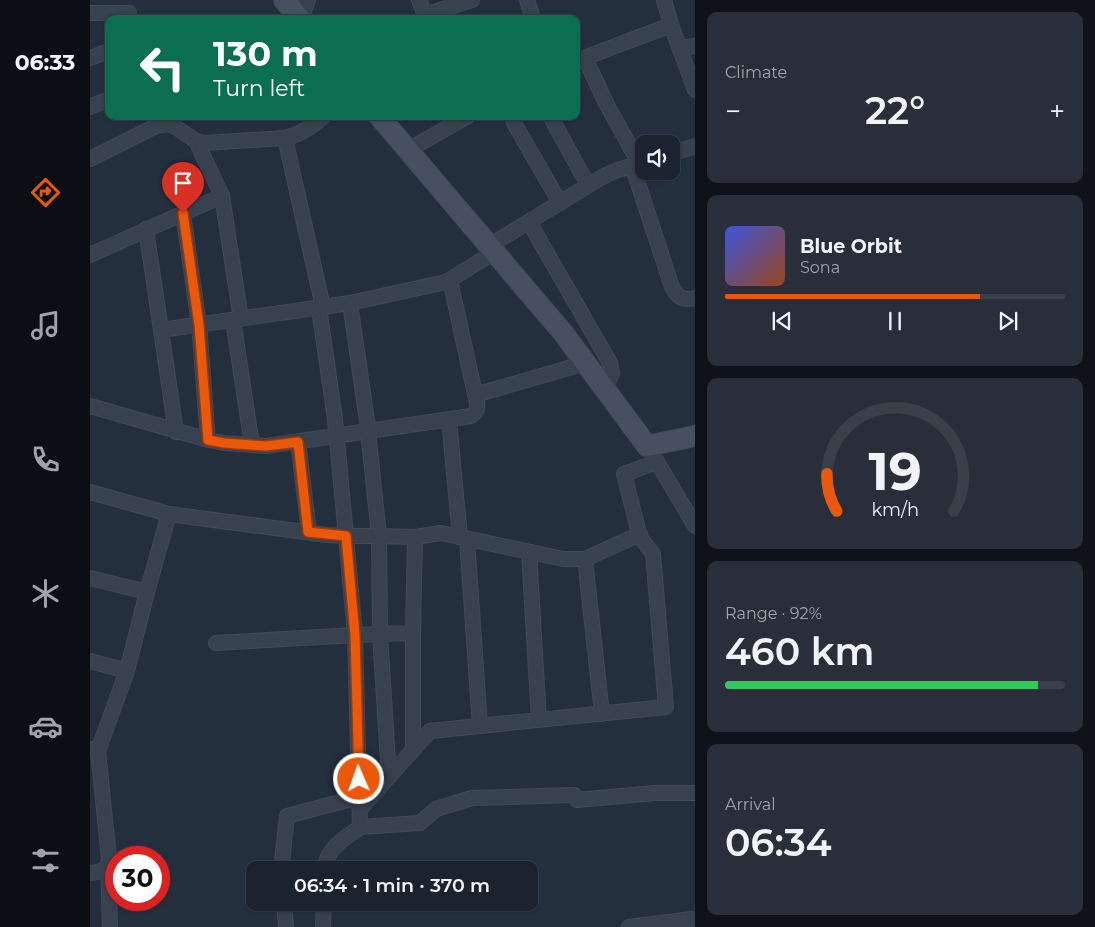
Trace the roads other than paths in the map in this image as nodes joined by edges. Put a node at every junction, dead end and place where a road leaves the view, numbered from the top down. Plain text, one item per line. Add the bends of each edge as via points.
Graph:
1 (284, 0) edge
2 (308, 0) edge
3 (419, 0) edge
4 (472, 0) edge
5 (527, 0) edge
6 (664, 0) edge
7 (128, 11) edge
8 (90, 13) edge
9 (297, 15) edge
10 (302, 15) edge
11 (423, 15) edge
12 (430, 15) edge
13 (532, 15) edge
14 (671, 25) junction
15 (695, 46) edge
16 (680, 48) junction
17 (105, 52) edge
18 (90, 58) edge
19 (581, 60) edge
20 (695, 90) edge
21 (105, 101) edge
22 (90, 107) edge
23 (167, 120) edge
24 (319, 120) edge
25 (382, 120) edge
26 (461, 120) edge
27 (513, 120) edge
28 (552, 120) edge
29 (285, 138) junction
30 (196, 141) junction
31 (695, 146) edge
32 (408, 150) junction
33 (680, 151) edge
34 (635, 158) edge
35 (90, 159) edge
36 (635, 165) edge
37 (642, 180) edge
38 (588, 185) junction
39 (222, 196) junction
40 (560, 203) junction
41 (183, 213) junction
42 (529, 222) junction
43 (146, 229) junction
44 (492, 249) junction
45 (90, 255) edge
46 (450, 280) junction
47 (695, 298) edge
48 (350, 303) junction
49 (321, 308) junction
50 (237, 320) junction
51 (199, 325) junction
52 (161, 330) junction
53 (586, 363) junction
54 (605, 389) junction
55 (475, 395) junction
56 (90, 406) edge
57 (449, 420) junction
58 (368, 431) junction
59 (176, 432) junction
60 (337, 436) junction
61 (695, 436) edge
62 (208, 440) junction
63 (298, 442) junction
64 (252, 445) junction
65 (652, 454) junction
66 (90, 492) edge
67 (169, 514) junction
68 (695, 526) edge
69 (308, 532) junction
70 (640, 534) junction
71 (346, 536) junction
72 (379, 536) junction
73 (414, 537) junction
74 (464, 538) junction
75 (529, 552) junction
76 (585, 559) junction
77 (90, 578) edge
78 (147, 592) junction
79 (413, 633) junction
80 (380, 634) junction
81 (355, 635) junction
82 (216, 643) dead end
83 (90, 661) edge
84 (127, 671) junction
85 (602, 714) junction
86 (539, 720) junction
87 (480, 726) junction
88 (94, 750) edge
89 (413, 750) junction
90 (388, 777) junction
91 (695, 793) edge
92 (360, 803) junction
93 (360, 827) junction
94 (107, 846) edge
95 (282, 861) edge
96 (326, 861) edge
97 (105, 869) edge
98 (90, 873) edge
99 (109, 911) edge
100 (285, 911) edge
101 (324, 911) edge
102 (694, 922) edge
103 (110, 927) edge
104 (286, 927) edge
105 (323, 927) edge
106 (629, 927) edge

1 - 9 street
2 - 10 street
3 - 11 street
4 - 12 street
5 - 13 street
6 - 14 street
7 - 8 street
14 - 16 street
14 - 19 street
15 - 16 street
16 - 20 street
17 - 18 street
19 - 34 street
21 - 22 street
23 - 30 street
23 - 35 street
24 - 29 street via 305,131
25 - 32 street
26 - 32 street
27 - 40 street
28 - 38 street
29 - 30 street
29 - 49 street
30 - 39 street
31 - 33 street
32 - 44 street
36 - 38 street
37 - 47 street via 672,287 683,299
38 - 40 street
39 - 41 street
39 - 50 street
40 - 42 street
41 - 43 street
41 - 51 street
42 - 44 street
42 - 54 street via 610,363 612,373
43 - 45 street
43 - 52 street
44 - 46 street
44 - 53 street
46 - 48 street
46 - 55 street
48 - 49 street
48 - 58 street
49 - 50 street
49 - 60 street
50 - 51 street
50 - 64 street
51 - 52 street
51 - 62 street
52 - 59 street
53 - 54 street
53 - 55 street
54 - 65 street
55 - 57 street via 476,412
56 - 59 street
57 - 58 street
57 - 74 street
58 - 60 street
58 - 72 street
59 - 62 street
60 - 63 street
60 - 71 street
61 - 65 street
62 - 64 street
63 - 64 street
63 - 69 street
65 - 68 street
65 - 70 street via 624,474
66 - 67 street
67 - 69 street
67 - 78 street
69 - 71 street
70 - 76 street
70 - 85 street via 654,554 666,708
71 - 72 street
71 - 81 street
72 - 73 street
72 - 80 street
73 - 74 street via 442,533
73 - 79 street
74 - 75 street
74 - 87 street
75 - 76 street via 563,559
75 - 86 street
76 - 85 street
77 - 78 street
78 - 84 street
79 - 80 street
79 - 89 street
80 - 81 street
80 - 90 street
81 - 82 street
81 - 92 street
83 - 84 street
84 - 88 street
85 - 86 street
86 - 87 street
87 - 89 street via 430,731
88 - 94 street
89 - 90 street
90 - 92 street
91 - 93 street via 577,800 574,795 472,798 436,809 420,823
92 - 93 street
92 - 95 street via 287,816
93 - 96 street via 332,850
97 - 98 street
99 - 103 street
100 - 104 street
101 - 105 street
102 - 106 street

